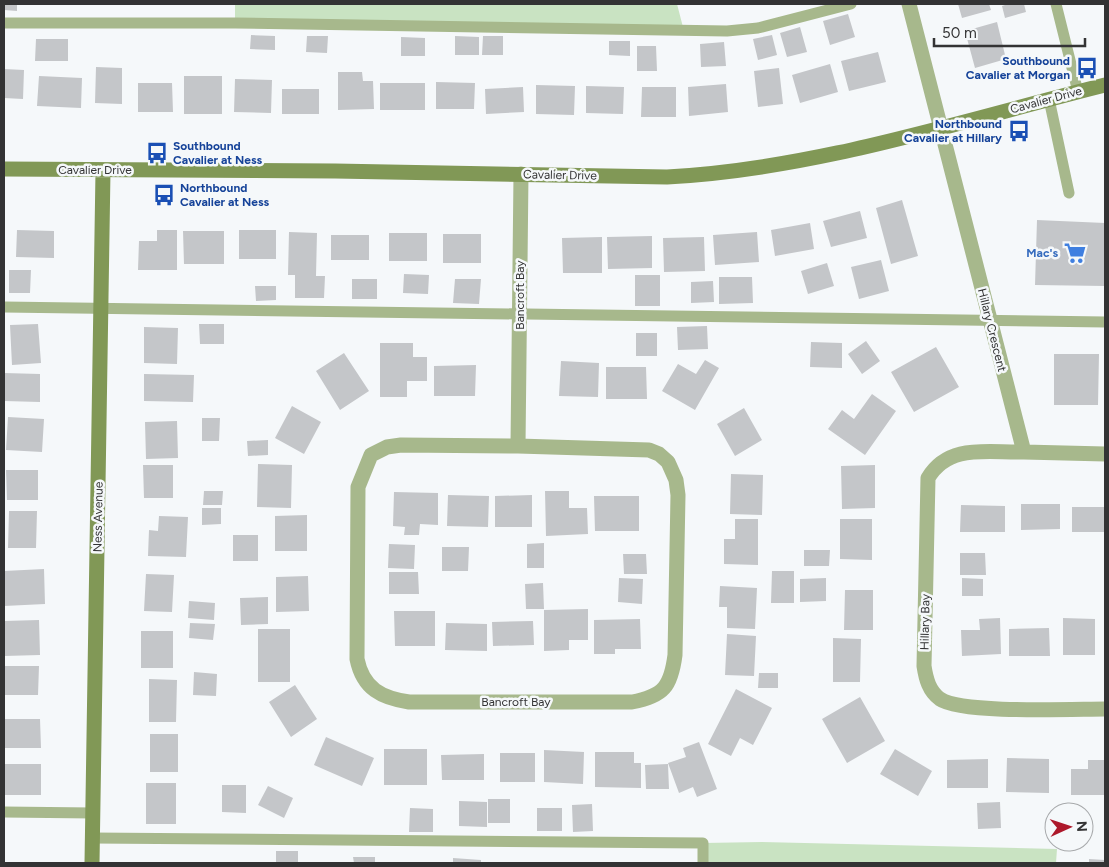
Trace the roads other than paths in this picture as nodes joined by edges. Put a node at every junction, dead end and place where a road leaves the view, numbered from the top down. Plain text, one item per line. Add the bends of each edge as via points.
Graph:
1 (851, 4) edge
2 (909, 4) edge
3 (1056, 4) edge
4 (4, 23) edge
5 (1105, 85) edge
6 (1078, 92) junction
7 (1049, 99) junction
8 (941, 128) junction
9 (4, 169) edge
10 (102, 171) junction
11 (521, 174) junction
12 (1069, 193) dead end
13 (4, 307) edge
14 (101, 309) junction
15 (520, 314) junction
16 (989, 320) junction
17 (1105, 322) edge
18 (518, 446) junction
19 (1024, 452) junction
20 (1105, 454) edge
21 (1105, 709) edge
22 (4, 812) edge
23 (93, 813) junction
24 (92, 838) junction
25 (92, 863) edge
26 (703, 863) edge

1 - 4 lane via 758,28 727,31 235,23
2 - 8 street, Hillary Crescent
3 - 6 lane
5 - 6 street, Cavalier Drive
6 - 7 street, Cavalier Drive
7 - 8 street, Cavalier Drive
7 - 12 lane
8 - 11 street, Cavalier Drive via 829,155 718,174 666,177
8 - 16 street, Hillary Crescent
9 - 10 street, Cavalier Drive
10 - 11 street, Cavalier Drive
10 - 14 street, Ness Avenue
11 - 15 street, Bancroft Bay
13 - 14 lane
14 - 15 lane
14 - 23 street, Ness Avenue
15 - 16 lane
15 - 18 street, Bancroft Bay
16 - 17 lane
16 - 19 street, Hillary Crescent
18 - 18 street, Bancroft Bay via 638,448 659,454 671,466 678,495 675,655 673,674 658,695 632,702 409,702 378,694 364,678 357,660 358,487 371,454 401,445
19 - 20 street
19 - 21 street, Hillary Bay via 951,455 928,478 924,666 927,681 933,693 942,700 966,708
22 - 23 lane
23 - 24 street, Ness Avenue
24 - 25 street, Ness Avenue
24 - 26 lane via 703,843

